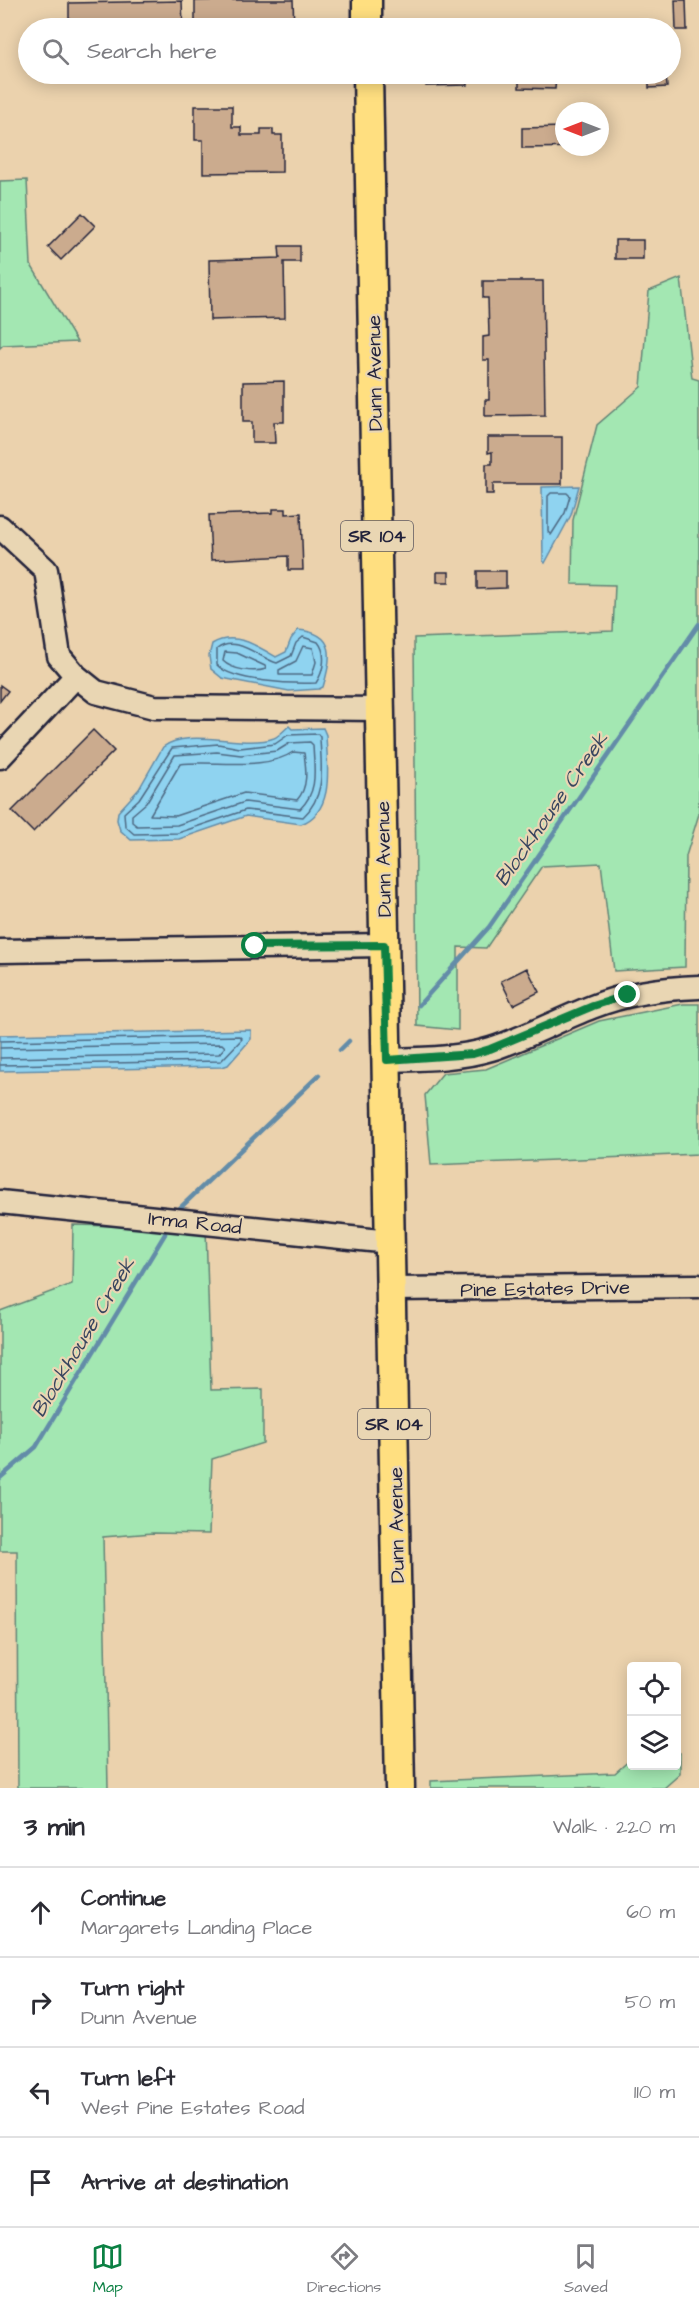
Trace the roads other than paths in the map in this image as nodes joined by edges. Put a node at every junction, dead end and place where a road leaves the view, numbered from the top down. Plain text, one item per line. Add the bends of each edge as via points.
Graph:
1 (367, 0) edge
2 (368, 18) edge
3 (368, 84) edge
4 (0, 527) edge
5 (76, 676) junction
6 (380, 709) junction
7 (0, 757) edge
8 (384, 945) junction
9 (0, 951) edge
10 (699, 987) edge
11 (387, 1060) junction
12 (0, 1202) edge
13 (390, 1242) junction
14 (699, 1286) edge
15 (391, 1289) junction
16 (400, 1788) edge

1 - 2 main road
3 - 6 main road, Dunn Avenue / SR 104
4 - 5 street via 46,570 59,656
5 - 6 street via 96,692 154,707
5 - 7 street
6 - 8 main road, Dunn Avenue / SR 104
8 - 9 street
8 - 11 main road, Dunn Avenue / SR 104
10 - 11 street via 628,995 473,1054
11 - 13 main road, Dunn Avenue / SR 104
12 - 13 street, Irma Road
13 - 15 main road, Dunn Avenue / SR 104
14 - 15 street, Pine Estates Drive
15 - 16 main road, Dunn Avenue / SR 104

